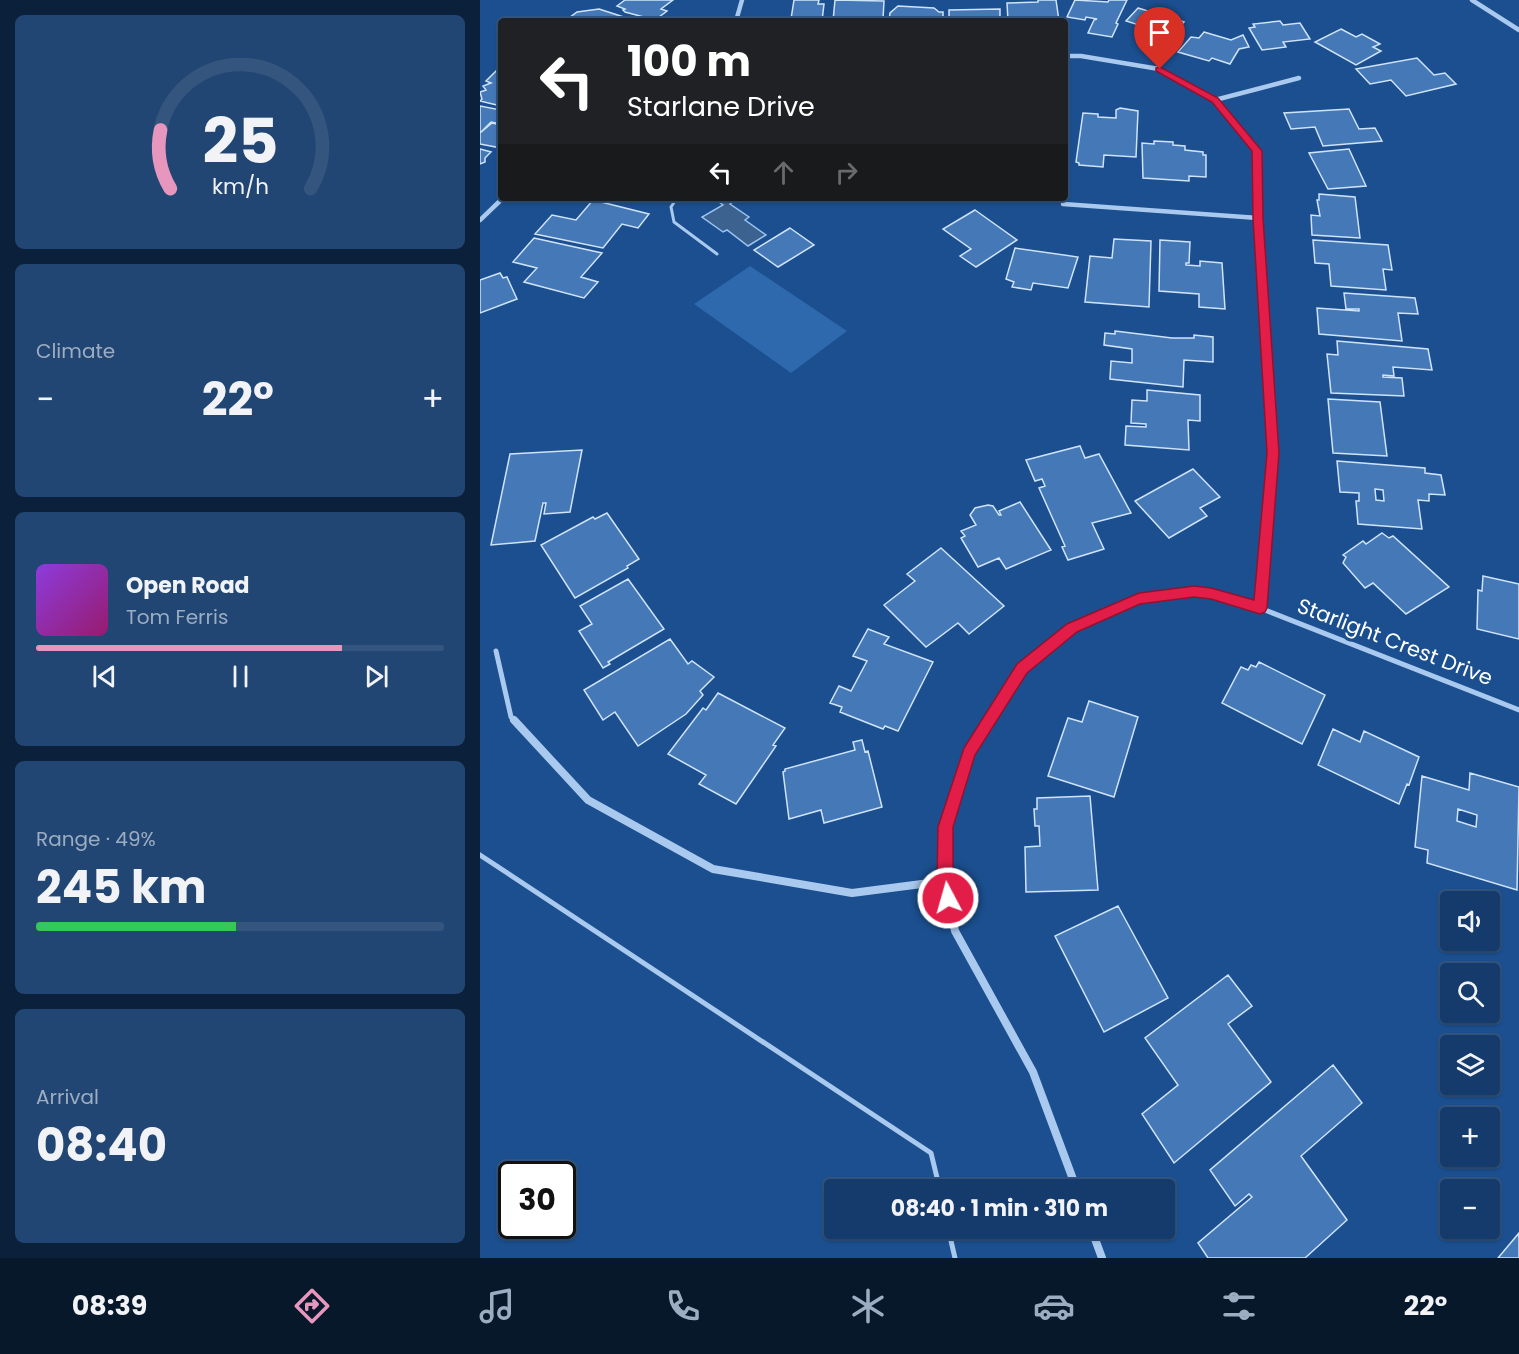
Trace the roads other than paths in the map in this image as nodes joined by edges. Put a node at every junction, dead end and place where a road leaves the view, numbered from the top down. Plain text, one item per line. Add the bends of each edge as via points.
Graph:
1 (742, 0) edge
2 (1472, 0) edge
3 (737, 18) edge
4 (1519, 30) edge
5 (1068, 56) edge
6 (1299, 78) dead end
7 (1215, 100) junction
8 (500, 201) edge
9 (675, 201) edge
10 (1063, 204) dead end
11 (1258, 218) junction
12 (480, 220) edge
13 (717, 254) dead end
14 (1260, 608) junction
15 (496, 651) dead end
16 (1519, 710) edge
17 (480, 855) edge
18 (945, 881) junction
19 (938, 1179) edge
20 (1073, 1179) edge
21 (951, 1239) edge
22 (1095, 1239) edge
23 (955, 1258) edge
24 (1102, 1258) edge

1 - 3 street
2 - 4 street
5 - 7 street via 1160,69
6 - 7 street
7 - 11 street via 1257,151
8 - 12 street
9 - 13 lane via 671,207 674,222
10 - 11 street
11 - 14 street via 1273,453
14 - 16 street, Starlight Crest Drive
14 - 18 street, Starlight Crest Drive via 1194,591 1139,599 1072,628 1022,669 969,753 946,827
15 - 18 street via 511,717 588,800 713,869 852,893
17 - 19 lane via 932,1153
18 - 20 street, Starlight Crest Drive via 954,931 1034,1072
21 - 23 lane
22 - 24 street

